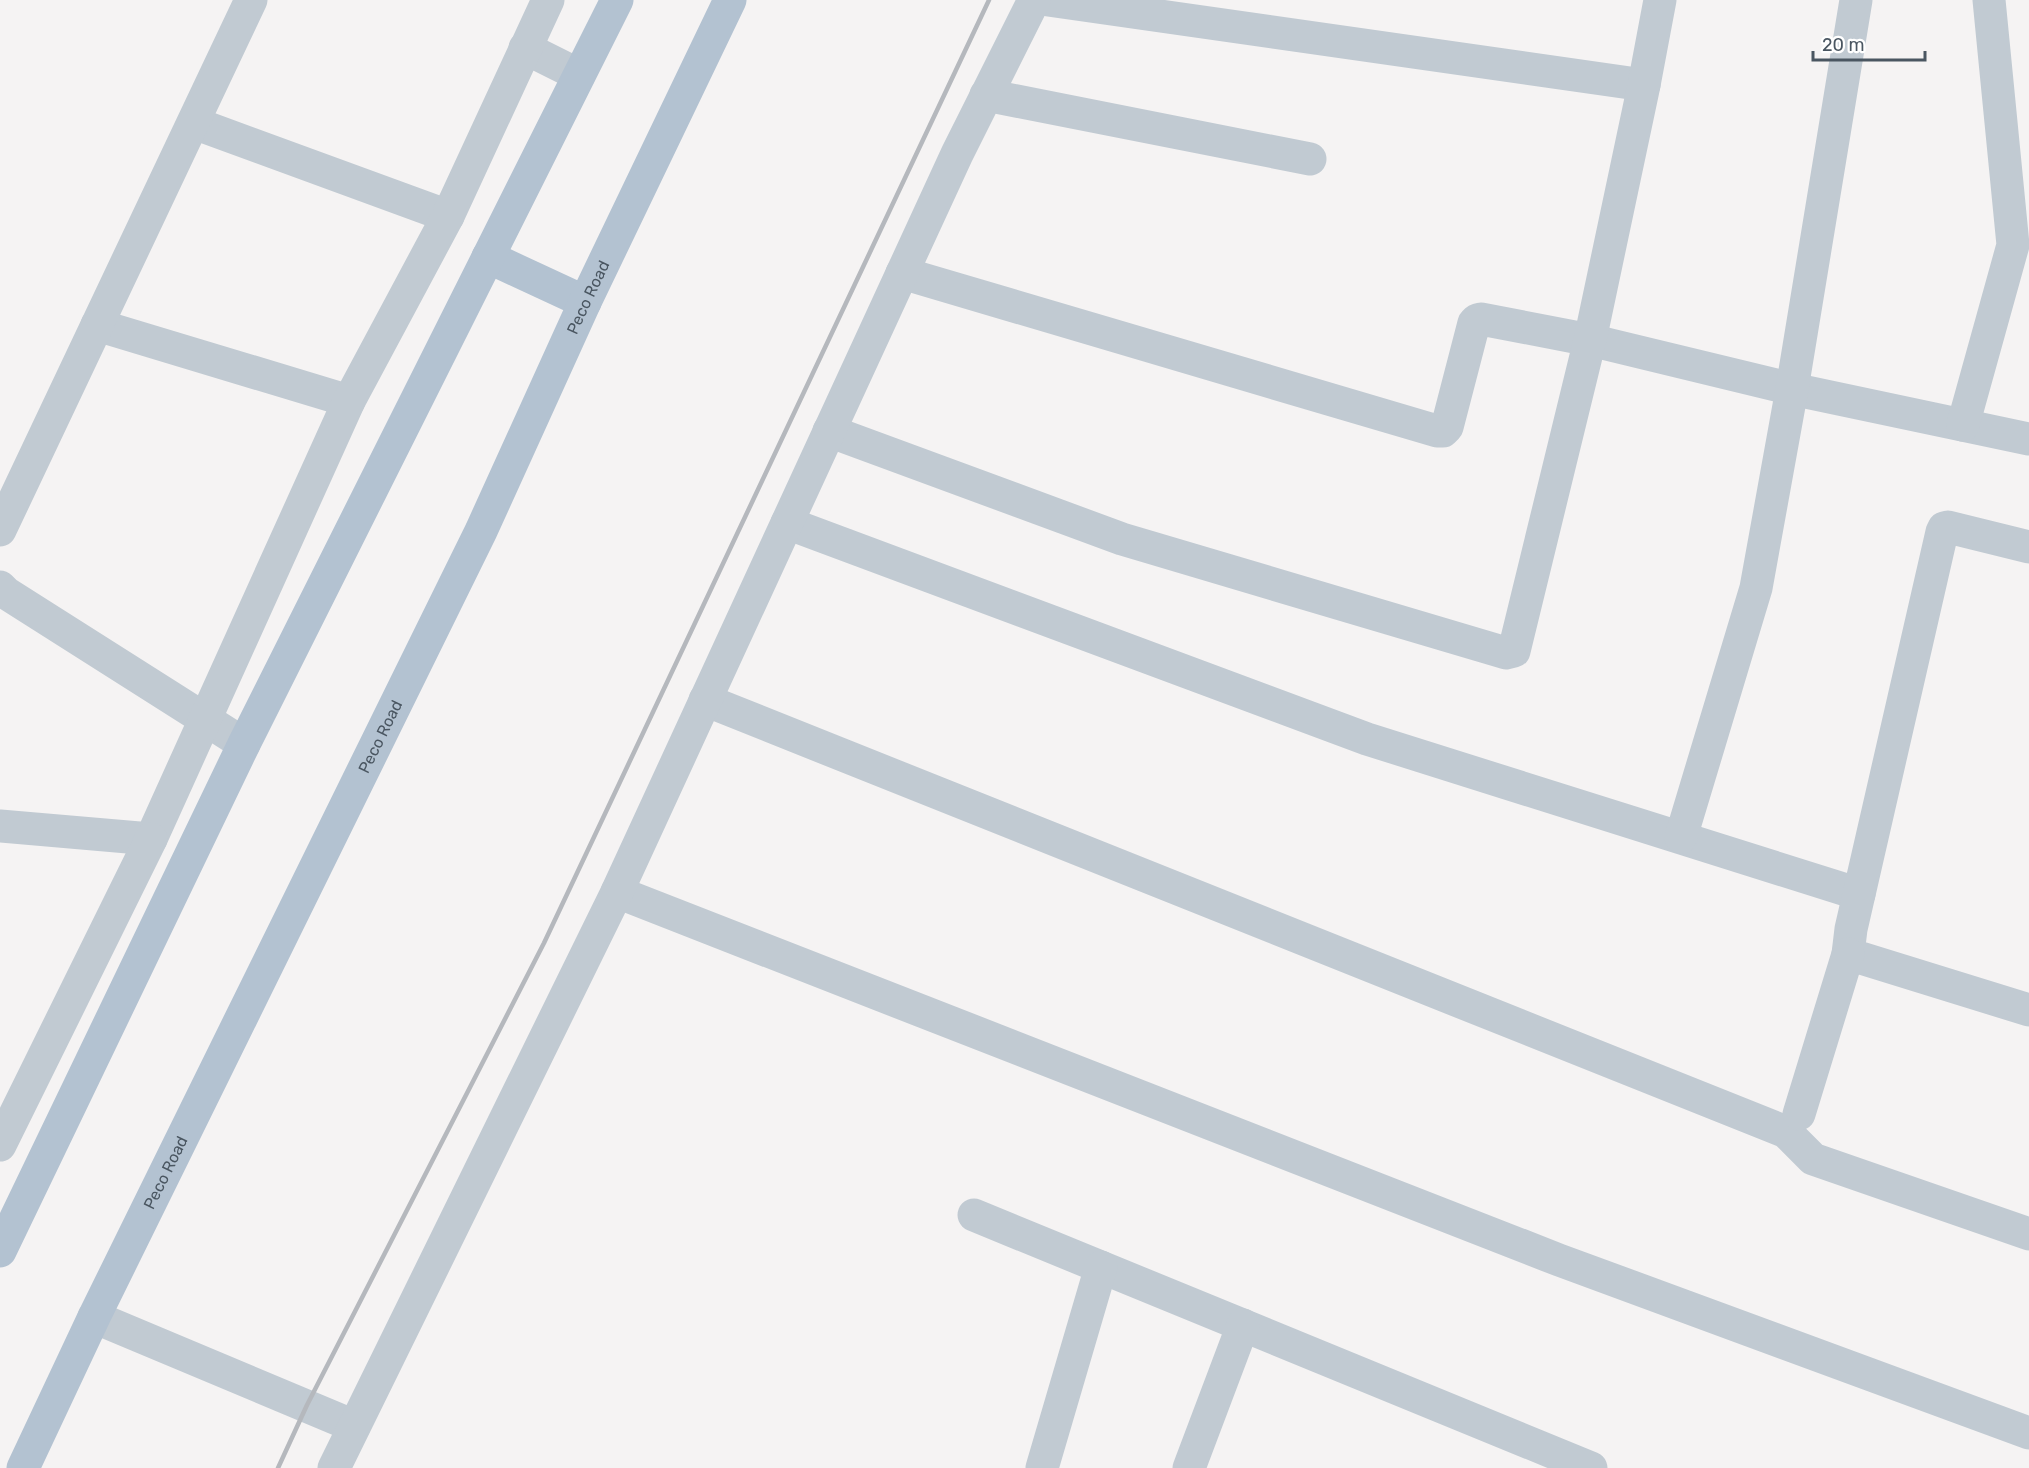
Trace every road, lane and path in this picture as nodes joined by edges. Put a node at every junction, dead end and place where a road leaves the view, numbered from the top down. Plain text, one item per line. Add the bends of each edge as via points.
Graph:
1 (251, 0) edge
2 (548, 0) edge
3 (617, 0) edge
4 (730, 0) edge
5 (1034, 0) edge
6 (1048, 0) edge
7 (1660, 0) edge
8 (1856, 0) edge
9 (1989, 0) edge
10 (525, 48) junction
11 (579, 75) junction
12 (1644, 85) junction
13 (986, 95) junction
14 (194, 123) junction
15 (1310, 159) dead end
16 (448, 216) junction
17 (2021, 246) edge
18 (488, 257) junction
19 (902, 273) junction
20 (585, 302) junction
21 (98, 325) junction
22 (1590, 340) junction
23 (1792, 389) junction
24 (349, 401) junction
25 (1963, 425) junction
26 (828, 431) junction
27 (2029, 439) edge
28 (787, 523) junction
29 (0, 530) edge
30 (2029, 547) edge
31 (0, 587) edge
32 (705, 700) junction
33 (205, 718) junction
34 (244, 744) junction
35 (0, 826) edge
36 (1681, 837) junction
37 (151, 838) junction
38 (616, 892) junction
39 (1859, 894) junction
40 (1848, 954) junction
41 (2029, 991) edge
42 (2029, 1009) edge
43 (1799, 1114) dead end
44 (0, 1145) edge
45 (974, 1215) dead end
46 (2029, 1234) edge
47 (0, 1251) edge
48 (1101, 1267) junction
49 (94, 1317) junction
50 (1243, 1325) junction
51 (354, 1426) junction
52 (2029, 1433) edge
53 (23, 1468) edge
54 (334, 1468) edge
55 (1042, 1468) edge
56 (1189, 1468) edge
57 (1591, 1468) edge

1 - 14 street
2 - 10 street
3 - 11 main road
4 - 20 main road, Peco Road
5 - 13 street
6 - 12 street
7 - 12 street
8 - 23 street
9 - 17 street
10 - 11 street
10 - 16 street
11 - 18 main road
12 - 22 street
13 - 15 street
13 - 19 street
14 - 16 street
14 - 21 street
16 - 24 street
17 - 25 street
18 - 20 main road
18 - 34 main road
19 - 22 street via 1437,431 1447,427 1477,320
19 - 26 street
20 - 49 main road, Peco Road via 481,531
21 - 24 street
21 - 29 street
22 - 23 street
22 - 26 street via 1518,643 1514,651 1506,653 1122,539
23 - 25 street
23 - 36 street via 1756,588
24 - 33 street
25 - 27 street
26 - 28 street
28 - 32 street
28 - 36 street via 1367,739
30 - 39 street via 1944,528
31 - 33 street
32 - 38 street
32 - 46 street via 1786,1132 1814,1159
33 - 34 street
33 - 37 street
34 - 47 main road
35 - 37 street
36 - 39 street
37 - 44 street
38 - 51 street
38 - 52 street via 1559,1260
39 - 40 street
40 - 42 street
40 - 43 street
41 - 42 street
45 - 48 street
48 - 50 street
48 - 55 street
49 - 51 street
49 - 53 main road, Peco Road
50 - 56 street
50 - 57 street
51 - 54 street

